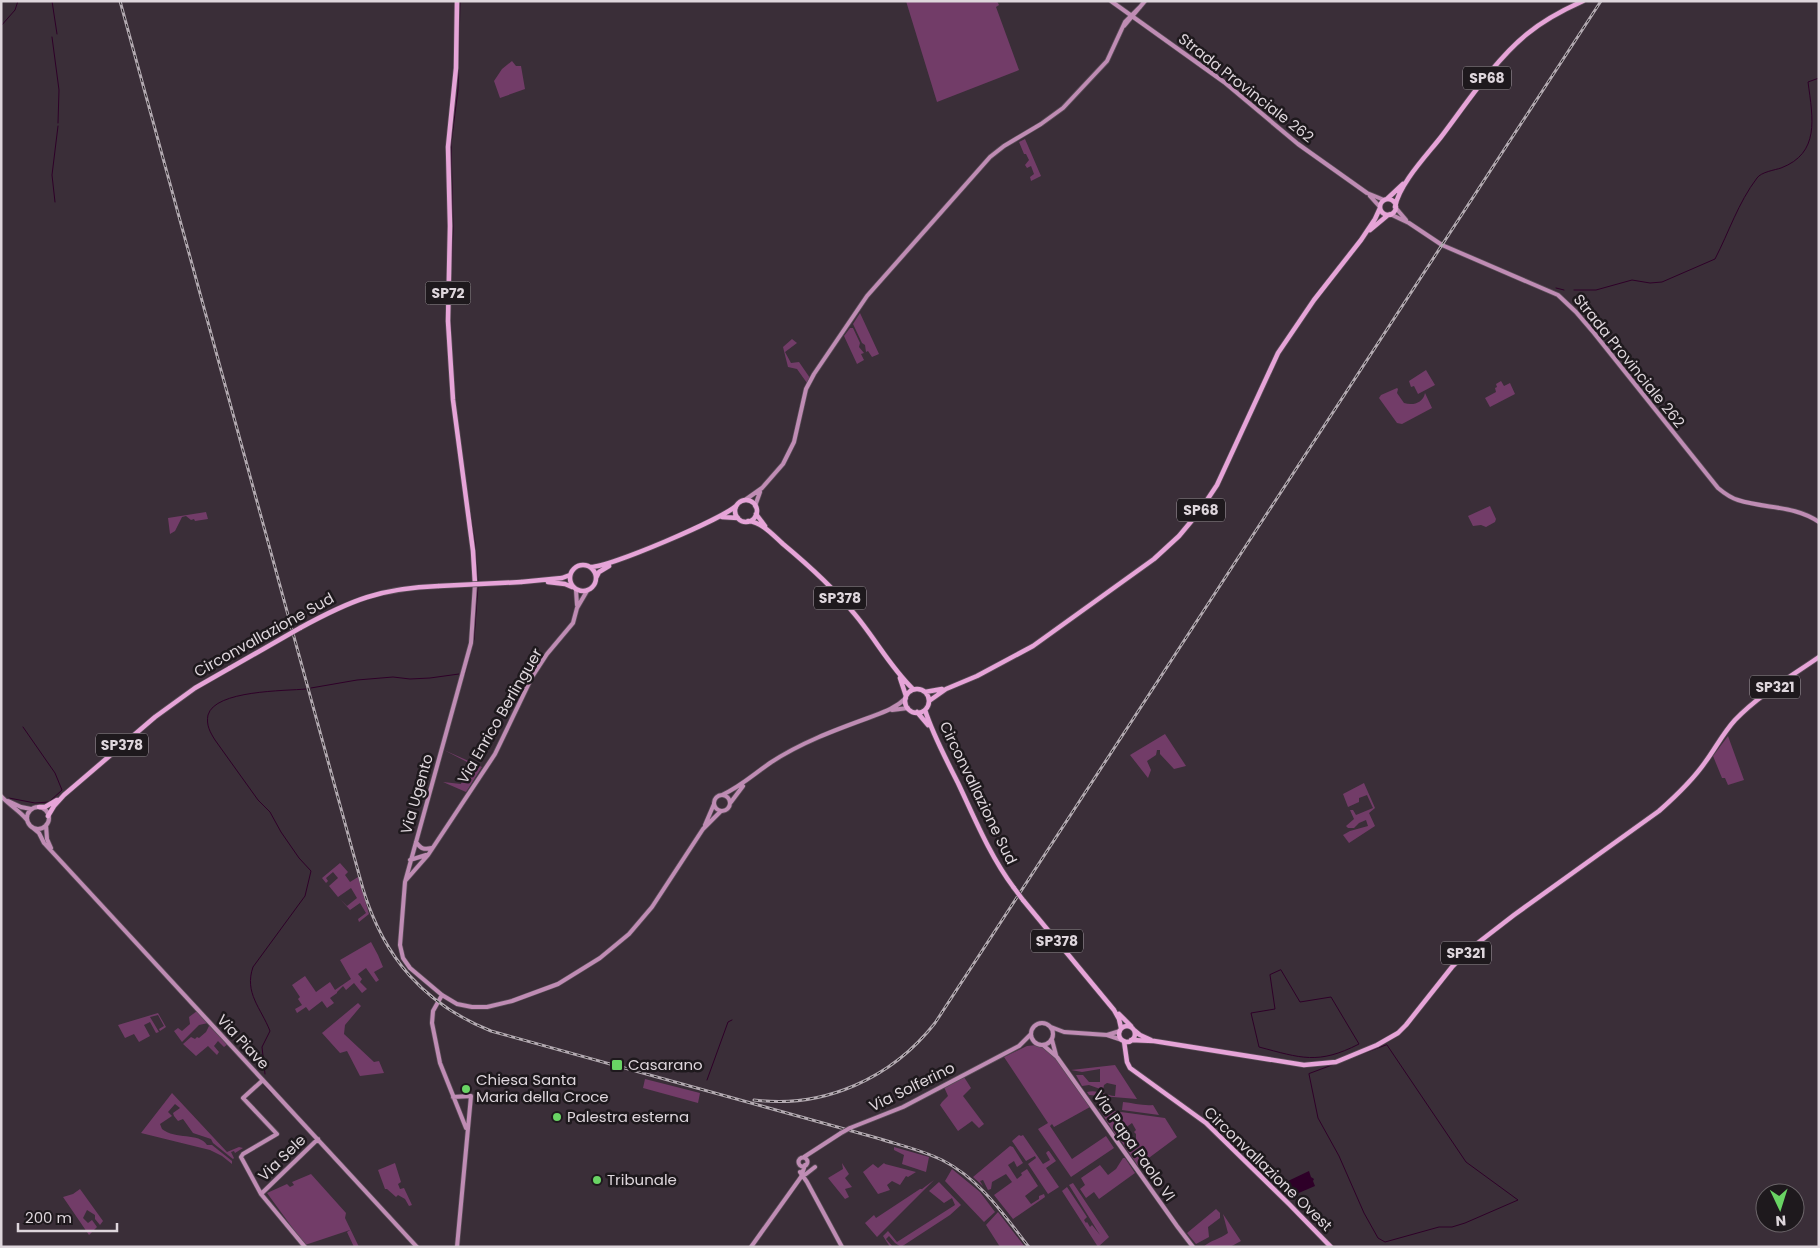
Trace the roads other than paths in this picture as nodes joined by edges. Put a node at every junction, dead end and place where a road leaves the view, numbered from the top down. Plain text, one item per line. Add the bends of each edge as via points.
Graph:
1 (457, 1) edge
2 (1111, 1) edge
3 (1145, 1) edge
4 (1583, 1) edge
5 (1132, 16) junction
6 (1411, 176) junction
7 (1367, 193) junction
8 (1385, 200) junction
9 (1380, 207) junction
10 (1395, 207) junction
11 (1389, 215) junction
12 (1409, 223) junction
13 (1360, 240) junction
14 (762, 488) junction
15 (745, 500) junction
16 (737, 505) junction
17 (755, 506) junction
18 (756, 514) junction
19 (718, 518) junction
20 (738, 518) junction
21 (748, 521) junction
22 (1819, 522) edge
23 (769, 531) junction
24 (615, 562) junction
25 (590, 567) junction
26 (570, 575) junction
27 (596, 578) junction
28 (539, 582) junction
29 (475, 584) joint
30 (574, 589) junction
31 (587, 591) junction
32 (577, 608) junction
33 (1819, 657) edge
34 (899, 675) junction
35 (946, 688) junction
36 (913, 689) junction
37 (925, 692) junction
38 (906, 697) junction
39 (929, 701) junction
40 (908, 708) junction
41 (925, 710) junction
42 (885, 712) junction
43 (916, 712) junction
44 (933, 732) junction
45 (746, 782) junction
46 (64, 795) junction
47 (722, 795) junction
48 (2, 797) edge
49 (731, 803) junction
50 (714, 804) junction
51 (40, 808) junction
52 (31, 809) junction
53 (720, 812) junction
54 (48, 816) junction
55 (27, 820) junction
56 (46, 825) junction
57 (33, 828) junction
58 (703, 829) junction
59 (416, 842) junction
60 (432, 848) junction
61 (53, 852) junction
62 (428, 854) junction
63 (410, 860) junction
64 (405, 882) junction
65 (442, 996) junction
66 (1114, 1010) junction
67 (1051, 1027) junction
68 (1133, 1028) junction
69 (1120, 1030) junction
70 (1064, 1032) junction
71 (1031, 1034) junction
72 (1107, 1035) junction
73 (1052, 1039) junction
74 (1126, 1040) junction
75 (1154, 1041) junction
76 (1036, 1044) junction
77 (1043, 1045) junction
78 (1019, 1046) junction
79 (1057, 1057) junction
80 (263, 1080) junction
81 (454, 1097) junction
82 (469, 1113) junction
83 (461, 1114) junction
84 (467, 1130) junction
85 (318, 1139) junction
86 (805, 1158) junction
87 (804, 1166) junction
88 (815, 1166) dead end
89 (803, 1174) junction
90 (261, 1194) junction
91 (305, 1247) edge
92 (417, 1247) edge
93 (457, 1247) edge
94 (751, 1247) edge
95 (842, 1247) edge
96 (1193, 1247) edge
97 (1331, 1247) edge

1 - 29 main road, SP72 via 456,68 448,147 448,321 452,400
2 - 5 street, Strada Provinciale 262
3 - 5 street
4 - 6 main road, SP68 via 1545,21 1508,51
5 - 7 street, Strada Provinciale 262 via 1224,82 1298,144
5 - 14 street via 1128,18 1107,61 1085,85 1059,111 990,157 867,296 814,374 804,394 794,442 775,475
6 - 8 main road, SP68
6 - 10 main road, SP68
7 - 8 street
7 - 9 street
8 - 9 main road, SP68
8 - 10 main road via 1392,201
9 - 11 main road
9 - 13 main road, SP68
10 - 11 main road, SP68
10 - 12 street
11 - 12 street
11 - 13 main road, SP68
12 - 22 street, Strada Provinciale 262 via 1442,245 1548,289 1565,300 1718,488 1738,500 1786,508
13 - 35 main road, SP68 via 1278,353 1217,485 1179,536 1154,559 1033,646 977,676
14 - 15 street
14 - 17 street
15 - 16 main road, Circonvallazione Sud / SP378
15 - 17 main road
16 - 19 main road, Circonvallazione Sud / SP378
16 - 20 main road
17 - 18 main road
18 - 21 main road
18 - 23 main road, Circonvallazione Sud / SP378
19 - 20 main road, Circonvallazione Sud / SP378
19 - 24 main road, Circonvallazione Sud / SP378
20 - 21 main road, Circonvallazione Sud / SP378
21 - 23 main road, Circonvallazione Sud / SP378
23 - 34 main road, Circonvallazione Sud / SP378 via 853,611
24 - 25 main road, Circonvallazione Sud / SP378
24 - 27 main road, Circonvallazione Sud / SP378 via 599,572
25 - 26 main road, Circonvallazione Sud / SP378 via 579,566
25 - 27 main road
26 - 28 main road, Circonvallazione Sud / SP378
26 - 30 main road
27 - 31 main road, Circonvallazione Sud / SP378
28 - 30 main road, Circonvallazione Sud / SP378 via 565,584
28 - 46 main road, Circonvallazione Sud / SP378, bridge via 384,591 333,610 181,697
29 - 59 street, Via Ugento via 471,643
30 - 31 main road, Circonvallazione Sud / SP378
30 - 32 street, Via Enrico Berlinguer
31 - 32 street, Via Enrico Berlinguer
32 - 60 street, Via Enrico Berlinguer via 573,622 532,677 495,754
33 - 75 main road, SP321 via 1744,711 1681,792 1465,953 1413,1018 1387,1040 1336,1062 1309,1065
34 - 36 main road, Circonvallazione Sud / SP378
34 - 38 main road, SP378
35 - 37 main road, SP68
35 - 39 main road, SP68
36 - 37 main road
36 - 38 main road
37 - 39 main road
38 - 40 main road, SP378
38 - 42 street
39 - 41 main road, Circonvallazione Sud
40 - 42 street
40 - 43 main road, SP378
41 - 43 main road, Circonvallazione Sud
41 - 44 main road, Circonvallazione Sud / SP378
42 - 45 street via 798,747
43 - 44 main road, SP378
44 - 66 main road, Circonvallazione Sud / SP378, bridge via 994,858 1023,900
45 - 47 street
45 - 49 street
46 - 51 main road, SP378
46 - 54 main road, Circonvallazione Sud / SP378
47 - 49 street
47 - 50 street
48 - 52 street
48 - 55 street
49 - 53 street via 727,810
50 - 53 street
50 - 58 street
51 - 52 street, SP378
51 - 54 street
52 - 55 street
53 - 58 street
54 - 56 street, Circonvallazione Sud / SP378
55 - 57 street
56 - 57 street via 40,829
56 - 61 street, Via Piave via 47,839
57 - 61 street, Via Piave
58 - 65 street, Via Ugento via 643,918 590,966 523,998 482,1008 457,1004
59 - 60 street via 425,850
59 - 63 street, Via Ugento
60 - 62 street, Via Enrico Berlinguer
61 - 80 street, Via Piave
62 - 63 street
62 - 64 street, Via Enrico Berlinguer
63 - 64 street, Via Ugento
64 - 65 street, Via Ugento via 401,954 410,968
65 - 81 street via 432,1019 438,1056
66 - 68 main road, SP378
66 - 69 main road, Circonvallazione Sud / SP378
67 - 70 street
67 - 71 street via 1039,1024
67 - 73 street
68 - 69 main road via 1125,1026
68 - 74 main road via 1134,1037
68 - 75 main road via 1140,1036
69 - 72 street
69 - 74 main road, Circonvallazione Sud / SP378
70 - 72 street
70 - 73 street
71 - 76 street
71 - 78 street, Via Solferino
72 - 74 street
73 - 77 street
73 - 79 street, Via Papa Paolo VI
74 - 75 main road, SP321
74 - 97 main road, Circonvallazione Ovest via 1130,1068 1206,1124
76 - 77 street
76 - 78 street, Via Solferino
77 - 79 street, Via Papa Paolo VI
78 - 86 street, Via Solferino, bridge via 903,1107 850,1128
79 - 96 street, Via Papa Paolo VI
80 - 85 street, Via Piave
80 - 90 street via 243,1098 277,1134 243,1154 242,1159
81 - 82 street via 471,1096
81 - 83 street
82 - 83 street
82 - 84 street
83 - 84 street
84 - 93 street
85 - 90 street, Via Sele
85 - 92 street, Via Piave
86 - 87 street
86 - 87 street via 799,1160
87 - 89 street
88 - 89 street
89 - 94 street
89 - 95 street
90 - 91 street

